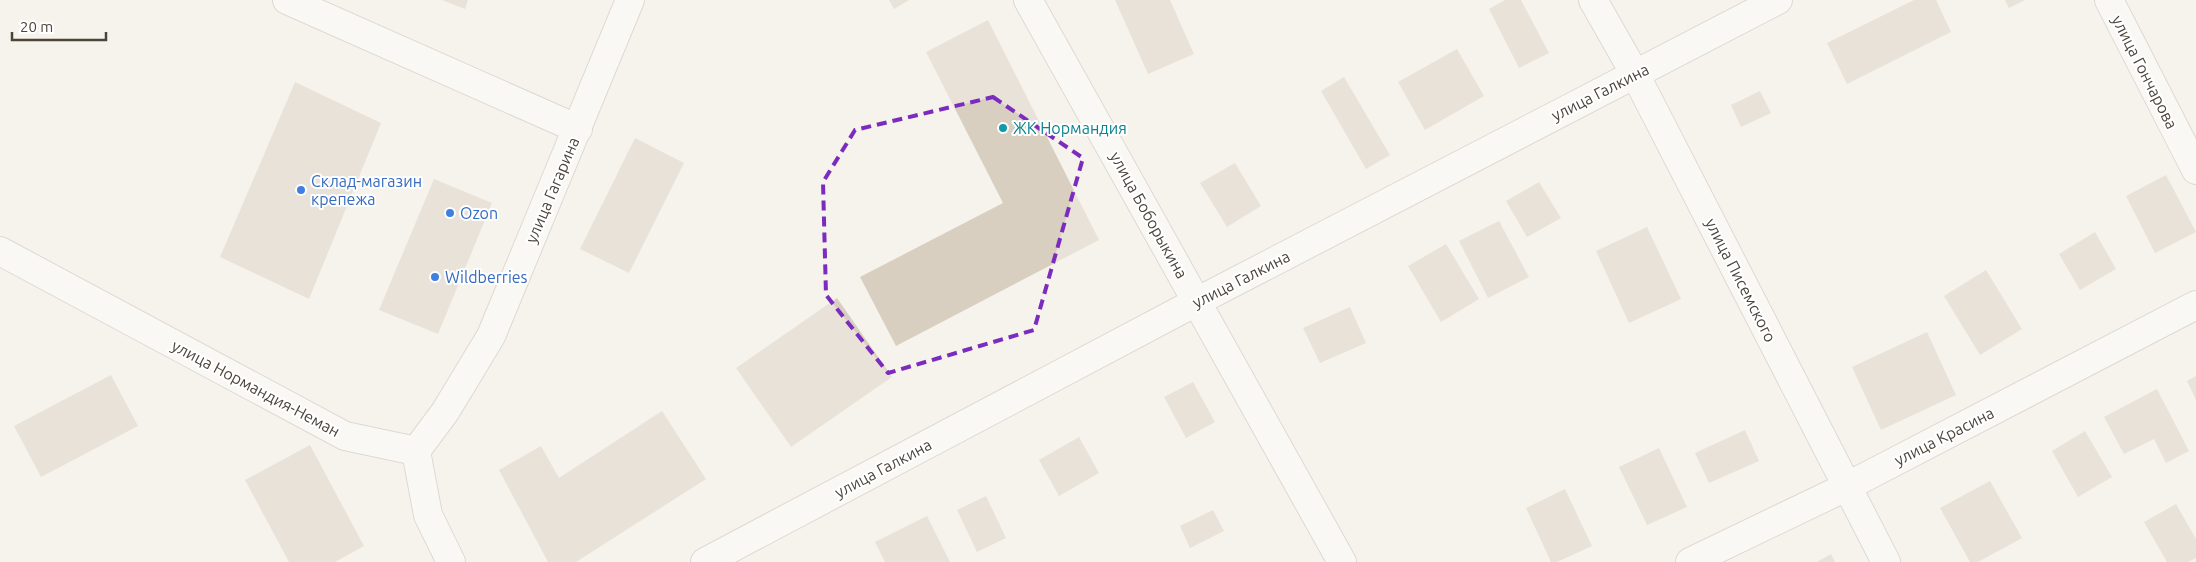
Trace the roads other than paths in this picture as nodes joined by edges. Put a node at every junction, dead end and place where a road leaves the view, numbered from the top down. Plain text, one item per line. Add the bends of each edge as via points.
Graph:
1 (288, 0) edge
2 (630, 0) edge
3 (1028, 0) edge
4 (1593, 0) edge
5 (1778, 0) edge
6 (2109, 0) edge
7 (1635, 74) junction
8 (578, 129) junction
9 (2196, 170) edge
10 (0, 251) edge
11 (1198, 301) junction
12 (2196, 305) edge
13 (416, 451) junction
14 (1846, 487) junction
15 (451, 562) edge
16 (705, 562) edge
17 (1342, 562) edge
18 (1690, 562) edge
19 (1886, 562) edge

1 - 8 street
2 - 8 street, улица Гагарина
3 - 11 street, улица Боборыкина
4 - 7 street, улица Писемского
5 - 7 street, улица Галкина
6 - 9 street, улица Гончарова
7 - 11 street, улица Галкина
7 - 14 street, улица Писемского
8 - 13 street, улица Гагарина via 491,336
10 - 13 street, улица Нормандия-Неман via 345,436
11 - 16 street, улица Галкина
11 - 17 street, улица Боборыкина
12 - 14 street, улица Красина
13 - 15 street via 428,515
14 - 18 street, улица Красина
14 - 19 street, улица Писемского

